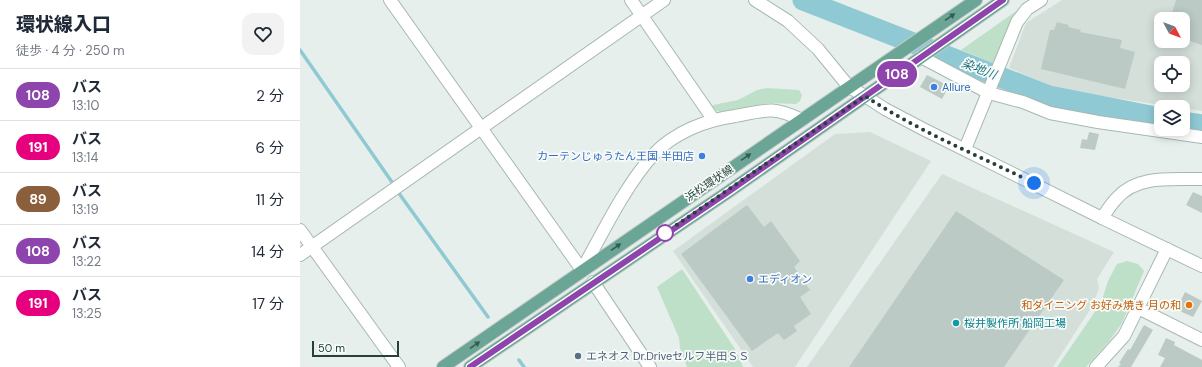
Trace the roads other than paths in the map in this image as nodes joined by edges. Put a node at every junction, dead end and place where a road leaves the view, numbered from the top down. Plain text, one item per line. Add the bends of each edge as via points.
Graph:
1 (390, 0) edge
2 (631, 0) edge
3 (664, 0) edge
4 (755, 0) edge
5 (976, 0) edge
6 (1003, 0) edge
7 (1041, 0) edge
8 (642, 15) junction
9 (921, 57) junction
10 (849, 87) junction
11 (990, 89) junction
12 (865, 96) junction
13 (713, 119) junction
14 (802, 120) junction
15 (480, 128) junction
16 (1202, 137) edge
17 (965, 149) junction
18 (1202, 179) edge
19 (1102, 218) junction
20 (300, 230) edge
21 (312, 247) junction
22 (1167, 249) junction
23 (300, 256) edge
24 (1202, 266) edge
25 (582, 270) junction
26 (593, 282) junction
27 (1138, 308) junction
28 (1202, 340) edge
29 (1101, 366) edge
30 (399, 367) edge
31 (443, 367) edge
32 (470, 367) edge
33 (650, 367) edge

1 - 15 street
2 - 8 street
3 - 8 street
4 - 10 street via 788,21 818,49
10 -> 5 main road, 浜松環状線
6 - 9 main road, 浜松環状線
7 - 11 street via 1027,9 1019,20
8 - 13 street
8 - 15 street
9 - 11 street
9 - 12 main road, 浜松環状線
10 - 12 street
10 - 14 main road, 浜松環状線
11 - 16 street via 1071,118
11 - 17 street
12 - 17 street via 885,109
12 - 26 main road, 浜松環状線
13 - 14 street via 774,110
13 - 25 street via 684,132 655,153 616,209
25 -> 14 main road, 浜松環状線
15 - 21 street
15 - 25 street
17 - 19 street
18 - 19 street via 1150,181 1133,185 1116,198
19 - 22 street
20 - 21 street
21 - 23 street
21 - 30 street
22 - 24 street
22 - 27 street
31 -> 25 main road, 浜松環状線
26 - 32 main road, 浜松環状線
26 - 33 street
27 - 28 street
27 - 29 street via 1124,336

